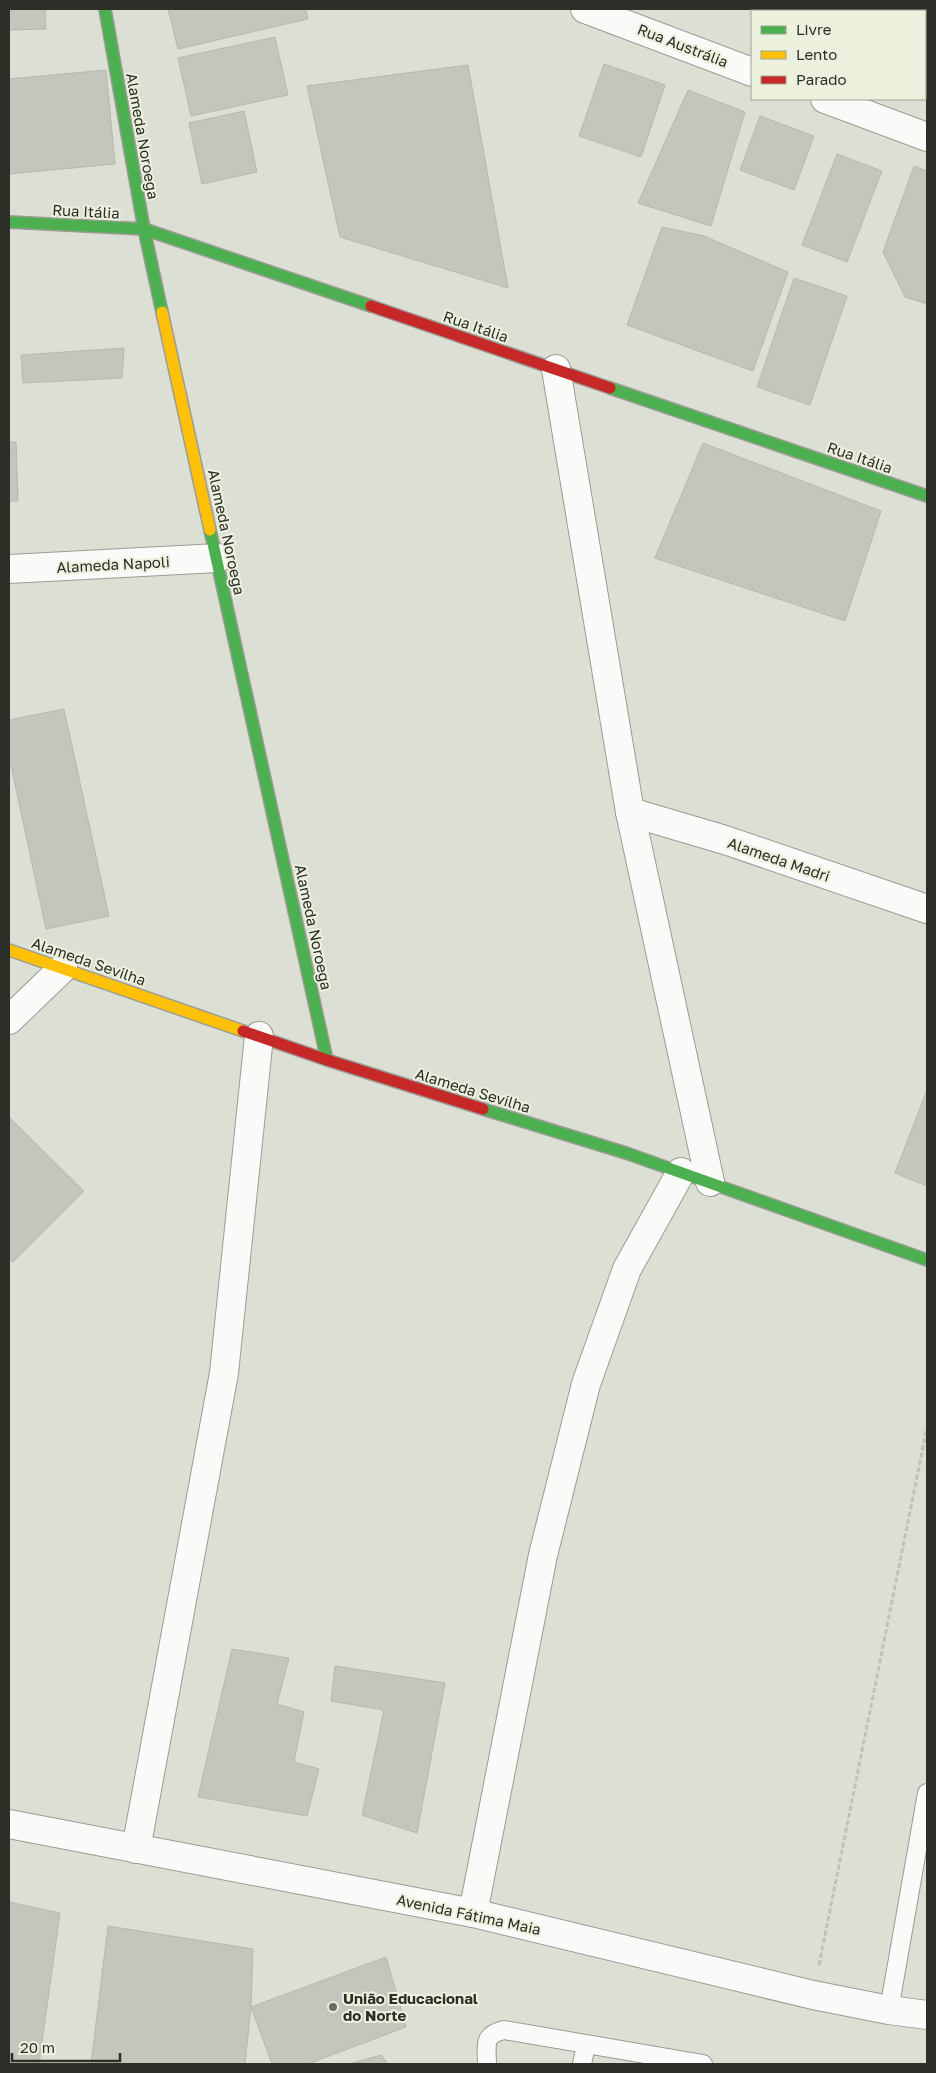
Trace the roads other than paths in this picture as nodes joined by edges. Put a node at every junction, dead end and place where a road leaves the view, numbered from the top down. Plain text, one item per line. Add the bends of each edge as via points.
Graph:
1 (105, 9) edge
2 (585, 9) edge
3 (751, 72) edge
4 (828, 100) edge
5 (927, 137) edge
6 (9, 222) edge
7 (144, 229) junction
8 (556, 370) junction
9 (927, 496) edge
10 (218, 558) junction
11 (9, 569) edge
12 (630, 812) junction
13 (927, 909) edge
14 (9, 950) edge
15 (63, 968) junction
16 (9, 1020) edge
17 (259, 1036) junction
18 (327, 1060) junction
19 (681, 1172) junction
20 (710, 1182) junction
21 (927, 1260) edge
22 (927, 1793) edge
23 (9, 1824) edge
24 (136, 1849) junction
25 (473, 1912) junction
26 (888, 2010) junction
27 (927, 2014) edge
28 (586, 2045) junction
29 (662, 2061) edge
30 (487, 2064) edge
31 (582, 2064) edge
32 (703, 2064) edge

1 - 7 street, Alameda Noroega
2 - 3 street, Rua Austrália
4 - 5 street
6 - 7 street, Rua Itália
7 - 8 street, Rua Itália
7 - 10 street, Alameda Noroega
8 - 9 street, Rua Itália
8 - 12 street
10 - 11 street, Alameda Napoli
10 - 18 street, Alameda Noroega
12 - 13 street, Alameda Madri via 725,840
12 - 20 street
14 - 15 street, Alameda Sevilha
15 - 16 street
15 - 17 street, Alameda Sevilha
17 - 18 street, Alameda Sevilha
17 - 24 street via 224,1373
18 - 19 street, Alameda Sevilha
19 - 20 street, Alameda Sevilha
19 - 25 street via 627,1269 586,1384 543,1555
20 - 21 street, Alameda Sevilha
22 - 26 lane
23 - 24 street, Avenida Fátima Maia
24 - 25 street, Avenida Fátima Maia
25 - 26 street, Avenida Fátima Maia
26 - 27 street, Avenida Fátima Maia
28 - 29 lane
28 - 30 lane via 504,2030 493,2032 486,2040
28 - 31 lane
29 - 32 lane

